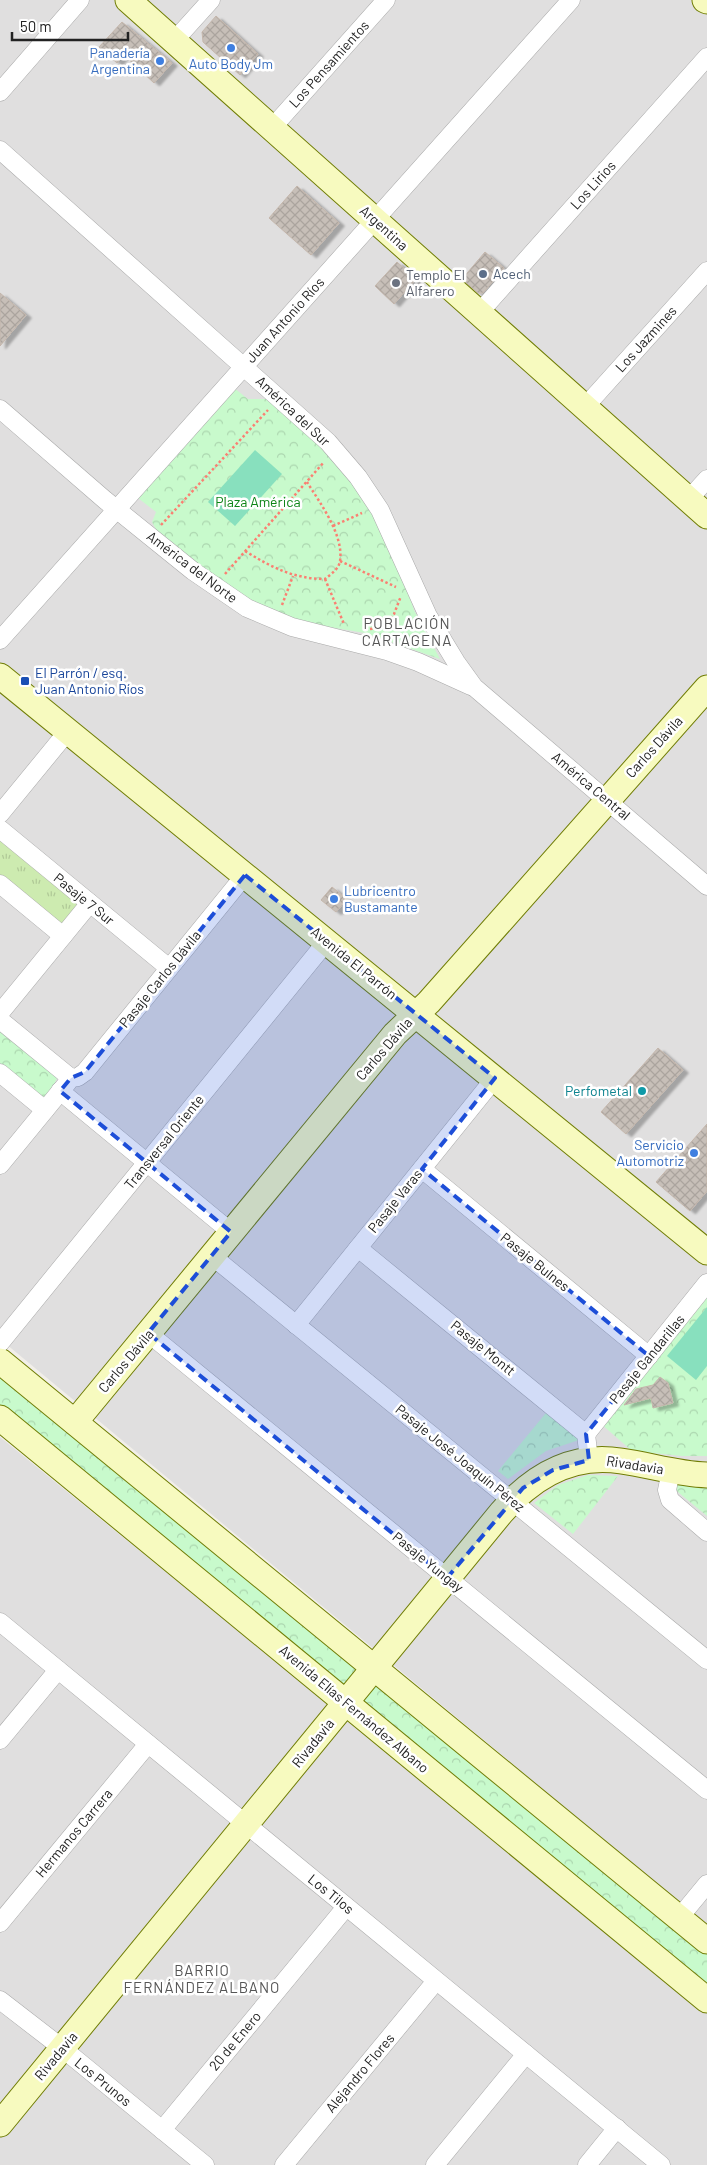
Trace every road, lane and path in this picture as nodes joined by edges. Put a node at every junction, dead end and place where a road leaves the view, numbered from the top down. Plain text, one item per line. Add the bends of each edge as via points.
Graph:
1 (80, 0) edge
2 (128, 0) edge
3 (210, 0) edge
4 (386, 0) edge
5 (571, 0) edge
6 (174, 41) junction
7 (707, 57) edge
8 (0, 92) edge
9 (272, 128) junction
10 (0, 150) edge
11 (375, 220) junction
12 (707, 271) edge
13 (479, 313) junction
14 (244, 366) junction
15 (271, 407) dead end
16 (584, 408) junction
17 (0, 409) edge
18 (328, 458) dead end
19 (707, 479) edge
20 (307, 482) junction
21 (688, 500) junction
22 (116, 509) junction
23 (368, 510) dead end
24 (707, 516) edge
25 (334, 526) junction
26 (148, 534) junction
27 (245, 551) junction
28 (340, 562) junction
29 (293, 576) junction
30 (221, 578) dead end
31 (325, 579) junction
32 (399, 579) dead end
33 (400, 588) junction
34 (279, 612) dead end
35 (336, 626) dead end
36 (364, 630) dead end
37 (0, 640) edge
38 (0, 676) edge
39 (474, 687) junction
40 (707, 688) edge
41 (68, 731) junction
42 (607, 800) junction
43 (0, 814) edge
44 (0, 829) edge
45 (245, 874) junction
46 (0, 884) edge
47 (707, 886) edge
48 (90, 904) junction
49 (63, 936) junction
50 (327, 941) junction
51 (169, 968) junction
52 (0, 1013) edge
53 (416, 1013) junction
54 (0, 1020) edge
55 (0, 1073) edge
56 (495, 1078) junction
57 (66, 1084) junction
58 (45, 1110) junction
59 (147, 1162) junction
60 (0, 1165) edge
61 (422, 1169) junction
62 (232, 1232) junction
63 (358, 1248) junction
64 (707, 1252) edge
65 (212, 1256) junction
66 (707, 1283) edge
67 (296, 1324) junction
68 (148, 1333) junction
69 (0, 1343) edge
70 (649, 1356) junction
71 (0, 1360) edge
72 (0, 1418) edge
73 (75, 1422) junction
74 (586, 1434) junction
75 (589, 1460) junction
76 (671, 1471) junction
77 (707, 1475) edge
78 (511, 1501) junction
79 (707, 1532) edge
80 (447, 1578) junction
81 (0, 1622) edge
82 (707, 1660) edge
83 (374, 1668) junction
84 (58, 1670) junction
85 (346, 1702) junction
86 (0, 1740) edge
87 (148, 1744) junction
88 (707, 1790) edge
89 (246, 1825) junction
90 (707, 1884) edge
91 (346, 1907) junction
92 (679, 1918) junction
93 (0, 1923) edge
94 (707, 1941) edge
95 (436, 1980) junction
96 (0, 2000) edge
97 (707, 2000) edge
98 (62, 2048) junction
99 (526, 2054) junction
100 (0, 2124) edge
101 (617, 2128) junction
102 (162, 2130) junction
103 (205, 2165) edge
104 (284, 2165) edge
105 (435, 2165) edge
106 (586, 2165) edge
107 (661, 2165) edge

1 - 8 street
2 - 6 street, Argentina
3 - 6 street
4 - 9 street, Los Pensamientos
5 - 11 street, Juan Antonio Ríos
6 - 9 street, Argentina
7 - 13 street, Los Lirios
9 - 11 street, Argentina
10 - 14 street, América del Sur
11 - 13 street, Argentina
11 - 14 street, Juan Antonio Ríos
12 - 16 street, Los Jazmines
13 - 16 street, Argentina
14 - 22 street, Juan Antonio Ríos
14 - 39 street, América del Sur via 328,442 369,492 390,528 436,630
15 - 26 path via 159,527
16 - 21 street, Argentina
17 - 22 street, América del Norte
18 - 20 path
19 - 21 street
20 - 25 path
20 - 27 path
21 - 24 street, Argentina
22 - 26 street, América del Norte
22 - 37 street, Juan Antonio Ríos
23 - 25 path
25 - 28 path
26 - 39 street, América del Norte via 210,584 254,612 292,627 387,651
27 - 29 path via 270,567
27 - 30 path
28 - 31 path
28 - 33 path
29 - 31 path
29 - 34 path
31 - 35 path via 346,627
32 - 33 path
33 - 36 path via 401,595 394,614 384,627
38 - 41 street, Avenida El Parrón
39 - 42 street, América Central
40 - 42 street, Carlos Dávila
41 - 43 street
41 - 45 street, Avenida El Parrón
42 - 47 street, América Central
42 - 53 street, Carlos Dávila
44 - 48 street, Pasaje 7 Sur
45 - 50 street, Avenida El Parrón
45 - 51 street, Pasaje Carlos Dávila
46 - 49 street
48 - 49 street
48 - 51 street, Pasaje 7 Sur
49 - 52 street
50 - 53 street, Avenida El Parrón
50 - 59 street, Transversal Oriente
51 - 57 street, Pasaje Carlos Dávila via 85,1072
53 - 56 street, Avenida El Parrón
53 - 62 street, Carlos Dávila via 395,1034
54 - 57 street
55 - 58 street
56 - 61 street, Pasaje Varas
56 - 64 street, Avenida El Parrón
57 - 58 street
57 - 59 street
58 - 60 street
59 - 62 street
59 - 69 street, Transversal Oriente
61 - 63 street, Pasaje Varas
61 - 70 street, Pasaje Bulnes
62 - 65 street, Carlos Dávila
63 - 67 street, Pasaje Varas
63 - 74 street, Pasaje Montt
65 - 67 street, Pasaje José Joaquín Pérez
65 - 68 street, Carlos Dávila
66 - 70 street, Pasaje Gandarillas
67 - 78 street, Pasaje José Joaquín Pérez
68 - 73 street, Carlos Dávila
68 - 80 street, Pasaje Yungay
70 - 74 street, Pasaje Gandarillas
71 - 73 street
72 - 85 street, Avenida Elías Fernández Albano
73 - 83 street
74 - 75 street
75 - 76 street, Rivadavia via 620,1460
75 - 78 street, Rivadavia via 552,1470 523,1488
76 - 77 street, Rivadavia
76 - 79 street via 667,1490 670,1500
78 - 80 street, Rivadavia
78 - 82 street, Pasaje José Joaquín Pérez
80 - 83 street, Rivadavia
80 - 88 street, Pasaje Yungay
81 - 84 street, Los Tilos
83 - 85 street, Rivadavia
83 - 92 street
84 - 86 street
84 - 87 street, Los Tilos
85 - 89 street, Rivadavia
85 - 97 street, Avenida Elías Fernández Albano
87 - 89 street, Los Tilos
87 - 93 street, Hermanos Carrera
89 - 91 street, Los Tilos
89 - 98 street, Rivadavia
90 - 92 street
91 - 95 street, Los Tilos
91 - 102 street, 20 de Enero
92 - 94 street
95 - 99 street, Los Tilos
95 - 104 street, Alejandro Flores
96 - 98 street, Los Prunos
98 - 100 street, Rivadavia
98 - 102 street, Los Prunos
99 - 101 street, Los Tilos
99 - 105 street
101 - 106 street
101 - 107 street, Los Tilos
102 - 103 street, Los Prunos

